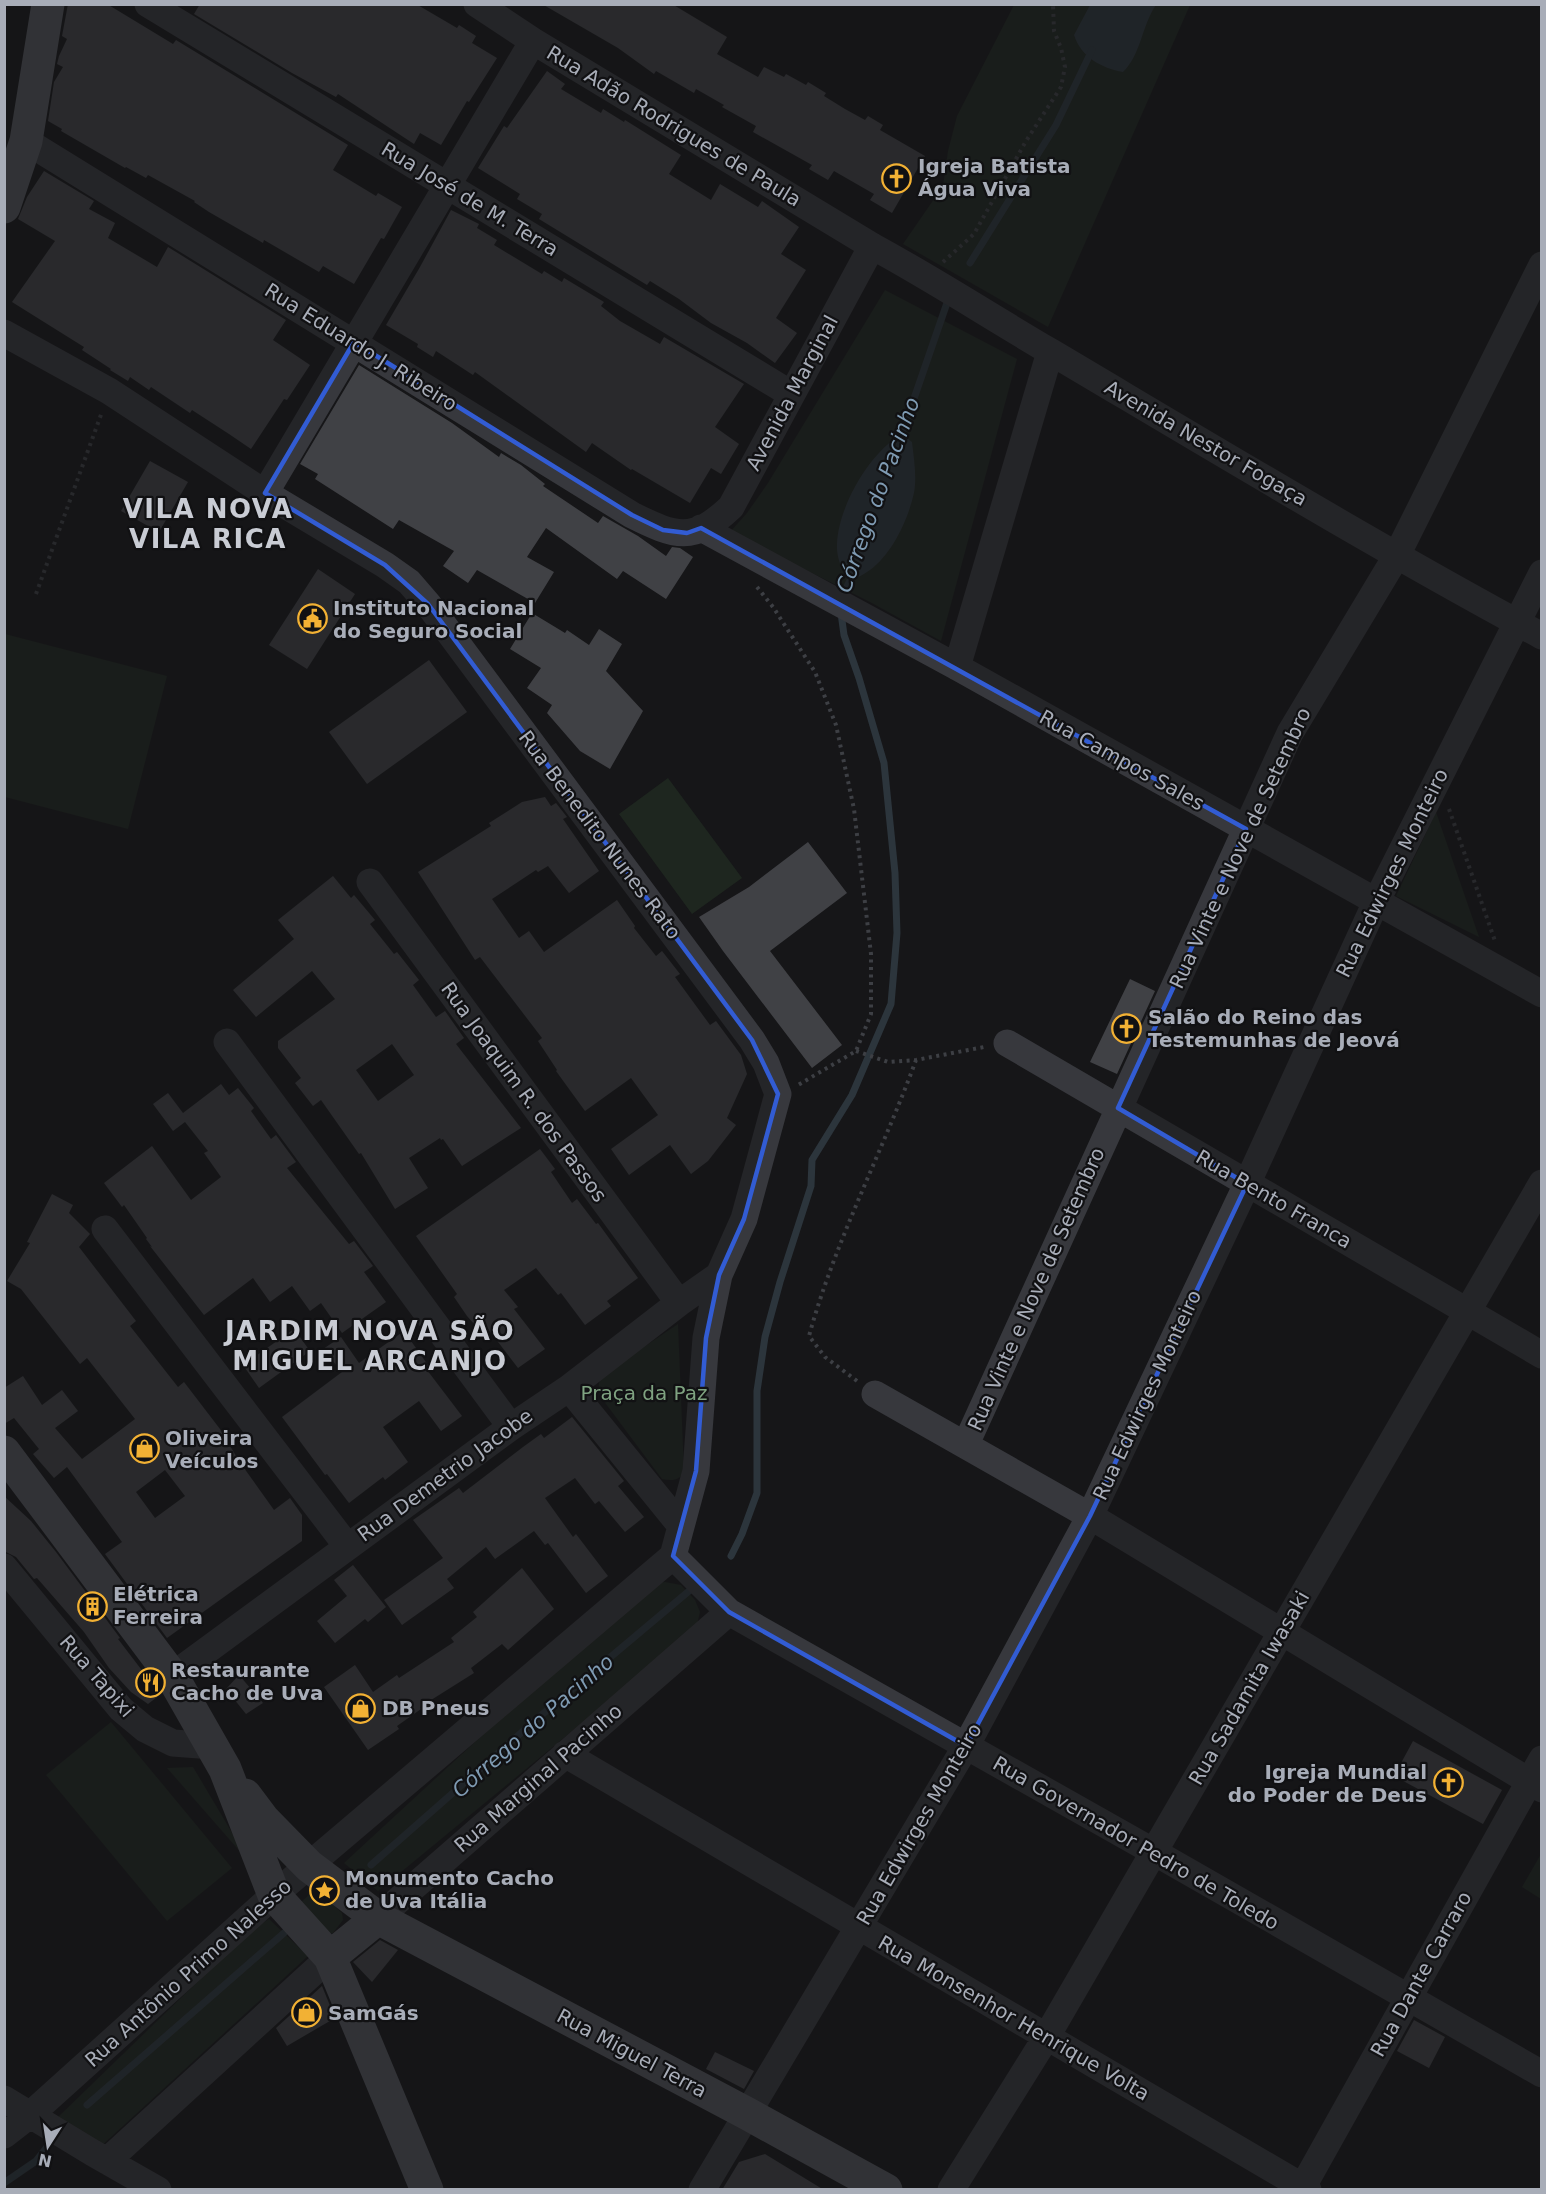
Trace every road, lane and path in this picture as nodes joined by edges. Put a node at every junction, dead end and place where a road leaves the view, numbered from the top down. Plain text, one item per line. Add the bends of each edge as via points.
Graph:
1 (48, 4) edge
2 (148, 4) edge
3 (477, 4) edge
4 (1053, 4) edge
5 (534, 41) junction
6 (26, 141) junction
7 (448, 186) junction
8 (4, 207) edge
9 (872, 246) junction
10 (1542, 265) edge
11 (934, 281) junction
12 (4, 333) edge
13 (354, 342) junction
14 (1050, 352) junction
15 (109, 391) junction
16 (791, 394) junction
17 (265, 493) junction
18 (701, 528) junction
19 (1397, 555) junction
20 (1542, 573) edge
21 (753, 582) dead end
22 (36, 594) dead end
23 (1517, 623) junction
24 (1542, 636) edge
25 (957, 667) junction
26 (1438, 777) junction
27 (1246, 829) junction
28 (370, 882) dead end
29 (1377, 902) junction
30 (1506, 973) junction
31 (1542, 994) edge
32 (227, 1042) dead end
33 (1007, 1043) joint
34 (856, 1051) junction
35 (916, 1060) junction
36 (778, 1094) junction
37 (1118, 1108) junction
38 (1542, 1183) edge
39 (1247, 1184) junction
40 (105, 1229) dead end
41 (719, 1275) junction
42 (679, 1303) junction
43 (1466, 1312) junction
44 (1542, 1355) edge
45 (569, 1388) junction
46 (874, 1394) joint
47 (511, 1427) junction
48 (966, 1444) junction
49 (4, 1452) edge
50 (1089, 1516) junction
51 (681, 1526) junction
52 (346, 1546) junction
53 (682, 1564) junction
54 (4, 1567) edge
55 (720, 1603) junction
56 (1281, 1633) junction
57 (172, 1676) junction
58 (966, 1746) junction
59 (565, 1754) junction
60 (219, 1758) junction
61 (1537, 1777) edge
62 (1154, 1852) junction
63 (317, 1872) junction
64 (278, 1899) junction
65 (370, 1913) junction
66 (859, 1928) junction
67 (325, 1951) junction
68 (1407, 1998) junction
69 (1047, 2036) junction
70 (1542, 2074) edge
71 (4, 2099) edge
72 (748, 2114) junction
73 (36, 2117) junction
74 (4, 2135) edge
75 (100, 2157) junction
76 (1304, 2188) edge
77 (158, 2190) edge
78 (427, 2190) edge
79 (702, 2190) edge
80 (886, 2190) edge
81 (951, 2190) edge

1 - 6 main road
2 - 7 street, Rua José de M. Terra
3 - 5 street, Rua Adão Rodrigues de Paula
4 - 11 path via 1054,31 1065,67 1061,87 974,234
5 - 7 street
5 - 9 street, Rua Adão Rodrigues de Paula
6 - 8 main road
6 - 13 street, Rua Eduardo J. Ribeiro
7 - 13 street
7 - 16 street, Rua José de M. Terra
9 - 11 street, Avenida Nestor Fogaça
9 - 16 street, Avenida Marginal
10 - 19 street, Rua Vinte e Nove de Setembro
11 - 14 street, Avenida Nestor Fogaça
12 - 15 street, Rua Benedito Nunes Rato
13 - 17 street
13 - 18 street, Rua Eduardo J. Ribeiro via 632,515 663,530 687,534
14 - 19 street, Avenida Nestor Fogaça
14 - 25 street
15 - 17 street, Rua Benedito Nunes Rato
15 - 22 path
16 - 18 street, Avenida Marginal via 732,507
17 - 36 street, Rua Benedito Nunes Rato via 385,565 409,582 428,603 752,1040
18 - 25 street, Rua Campos Sales
19 - 23 street, Avenida Nestor Fogaça
19 - 27 street, Rua Vinte e Nove de Setembro via 1290,733
20 - 23 street, Rua Edwirges Monteiro
21 - 34 path via 815,672 836,725 853,800 871,954 871,1014
23 - 24 street, Avenida Nestor Fogaça
23 - 26 street, Rua Edwirges Monteiro
25 - 27 street, Rua Campos Sales
26 - 29 street, Rua Edwirges Monteiro
26 - 30 path
27 - 29 street, Rua Campos Sales
27 - 37 street, Rua Vinte e Nove de Setembro
28 - 42 street, Rua Joaquim R. dos Passos
29 - 30 street, Rua Campos Sales
29 - 39 street, Rua Edwirges Monteiro
30 - 31 street, Rua Campos Sales
32 - 47 street
33 - 35 path
33 - 37 street, Rua Bento Franca
34 - 35 path via 888,1062
34 - 36 path via 812,1079
35 - 46 path via 822,1289 809,1336 825,1357
36 - 41 street via 744,1219
37 - 39 street, Rua Bento Franca
37 - 48 street, Rua Vinte e Nove de Setembro
38 - 43 street, Rua Sadamita Iwasaki
39 - 43 street, Rua Bento Franca
39 - 50 street, Rua Edwirges Monteiro
40 - 52 street
41 - 42 street, Rua Demetrio Jacobe
41 - 51 street via 706,1338 696,1471
42 - 45 street, Rua Demetrio Jacobe
43 - 44 street, Rua Bento Franca
43 - 56 street, Rua Sadamita Iwasaki
45 - 47 street, Rua Demetrio Jacobe
45 - 51 street
46 - 48 street
47 - 52 street, Rua Demetrio Jacobe
48 - 50 street
49 - 57 main road
50 - 56 street
50 - 58 street, Rua Edwirges Monteiro
51 - 53 street
52 - 57 street, Rua Demetrio Jacobe
53 - 55 street, Rua Governador Pedro de Toledo
53 - 63 street, Rua Antônio Primo Nalesso
54 - 60 street, Rua Tapixi via 122,1709 145,1729
55 - 58 street, Rua Governador Pedro de Toledo
55 - 59 street, Rua Marginal Pacinho
56 - 61 street
56 - 62 street, Rua Sadamita Iwasaki
57 - 60 main road
58 - 62 street, Rua Governador Pedro de Toledo
58 - 66 street, Rua Edwirges Monteiro
59 - 65 street, Rua Marginal Pacinho
59 - 66 street, Rua Monsenhor Henrique Volta
60 - 63 main road, Rua Miguel Terra via 263,1819
60 - 64 main road
61 - 68 street, Rua Dante Carraro
62 - 68 street, Rua Governador Pedro de Toledo
62 - 69 street, Rua Sadamita Iwasaki
63 - 64 street, Rua Antônio Primo Nalesso
63 - 65 main road, Rua Miguel Terra
64 - 67 main road
64 - 73 street, Rua Antônio Primo Nalesso
65 - 67 main road, Rua Marginal Pacinho
65 - 72 main road, Rua Miguel Terra
66 - 69 street, Rua Monsenhor Henrique Volta
66 - 72 street, Rua Edwirges Monteiro
67 - 75 street, Rua Marginal Pacinho
67 - 78 main road
68 - 70 street, Rua Governador Pedro de Toledo
68 - 76 street, Rua Dante Carraro
69 - 76 street, Rua Monsenhor Henrique Volta
69 - 81 street, Rua Sadamita Iwasaki
71 - 73 street
72 - 79 street, Rua Edwirges Monteiro
72 - 80 main road, Rua Miguel Terra
73 - 74 street, Rua Antônio Primo Nalesso
73 - 75 street
75 - 77 street

